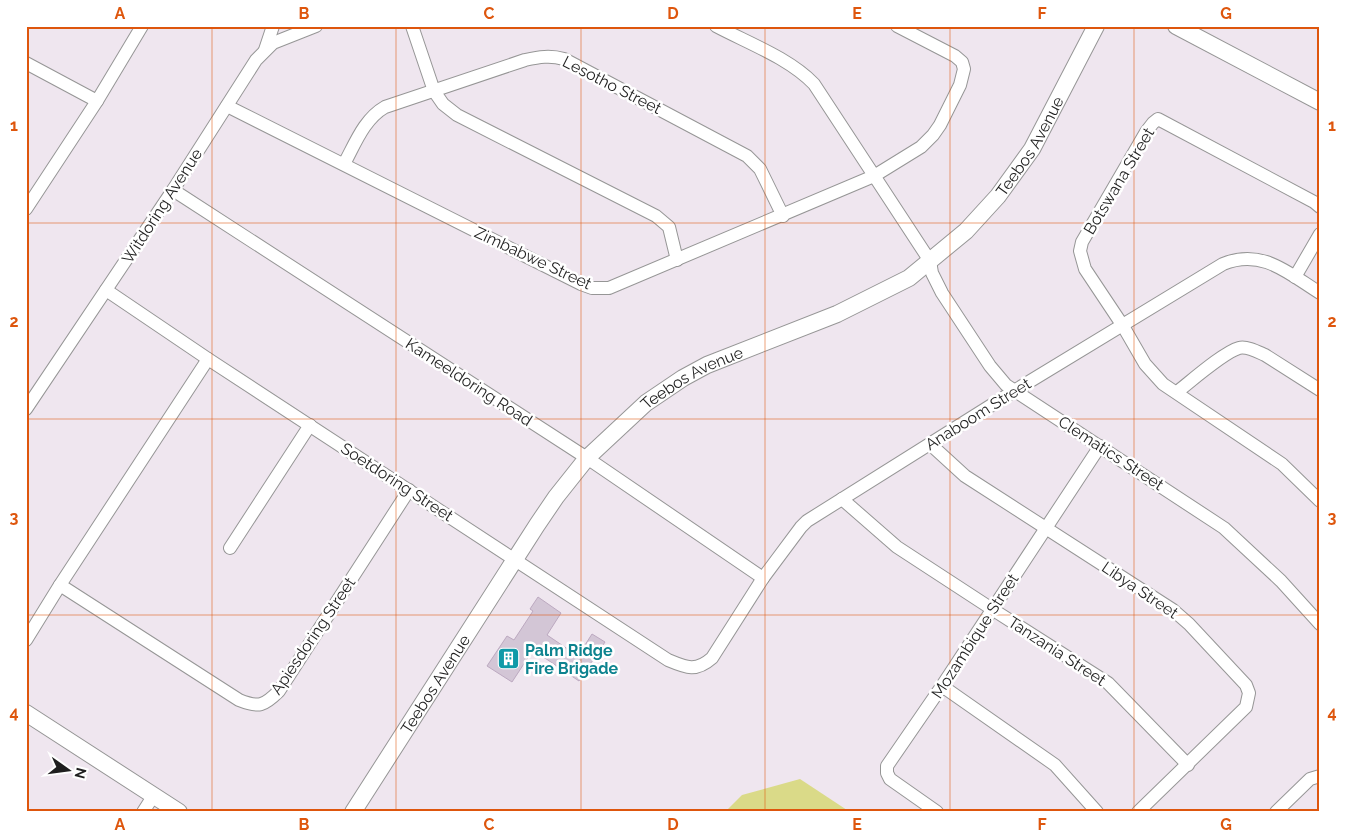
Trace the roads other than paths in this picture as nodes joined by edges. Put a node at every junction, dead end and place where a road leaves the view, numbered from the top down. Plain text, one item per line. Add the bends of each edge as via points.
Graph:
1 (142, 26) edge
2 (273, 26) edge
3 (316, 26) edge
4 (412, 26) edge
5 (716, 26) edge
6 (897, 26) edge
7 (1096, 26) edge
8 (1176, 26) edge
9 (732, 30) edge
10 (265, 50) junction
11 (26, 63) edge
12 (434, 91) junction
13 (96, 101) junction
14 (1320, 102) edge
15 (228, 106) junction
16 (344, 164) junction
17 (874, 176) junction
18 (173, 190) junction
19 (1320, 207) edge
20 (26, 209) edge
21 (783, 216) junction
22 (1320, 234) edge
23 (677, 260) junction
24 (930, 262) junction
25 (1295, 277) junction
26 (106, 290) junction
27 (1320, 293) edge
28 (1122, 326) junction
29 (208, 359) junction
30 (1320, 390) edge
31 (1014, 391) junction
32 (1177, 392) junction
33 (26, 409) edge
34 (310, 425) junction
35 (930, 444) junction
36 (1100, 446) junction
37 (587, 458) junction
38 (409, 490) junction
39 (842, 498) junction
40 (1320, 501) edge
41 (1045, 528) junction
42 (230, 548) dead end
43 (516, 559) junction
44 (763, 578) junction
45 (60, 585) junction
46 (992, 610) junction
47 (1320, 624) edge
48 (26, 640) edge
49 (691, 667) joint
50 (942, 686) junction
51 (26, 713) edge
52 (1188, 765) junction
53 (1320, 776) edge
54 (154, 795) junction
55 (143, 812) edge
56 (179, 812) edge
57 (353, 812) edge
58 (937, 812) edge
59 (1097, 812) edge
60 (1138, 812) edge
61 (1276, 812) edge

1 - 13 street
2 - 10 street
3 - 10 street, Witdoring Avenue via 281,38
4 - 12 street
5 - 9 street
6 - 17 street, Zimbabwe Street via 955,56 964,68 960,84 933,135 921,147
7 - 24 street, Teebos Avenue via 1032,149 1015,174 966,232
8 - 14 street
9 - 17 street via 805,74
10 - 15 street, Witdoring Avenue
11 - 13 street
12 - 16 street, Lesotho Street via 376,113 362,130
12 - 21 street, Lesotho Street via 541,56 564,59 747,156 760,169
12 - 23 street via 457,116 664,220 672,234
13 - 20 street
15 - 16 street, Zimbabwe Street
15 - 18 street, Witdoring Avenue
16 - 23 street, Zimbabwe Street via 592,288 609,288
17 - 21 street, Zimbabwe Street
17 - 24 street
18 - 26 street, Witdoring Avenue
18 - 37 street, Kameeldoring Road
19 - 28 street, Botswana Street via 1158,119 1146,132 1082,242 1080,251 1085,268
21 - 23 street, Zimbabwe Street
22 - 25 street
24 - 31 street, Clematics Street via 942,293 990,366
24 - 37 street, Teebos Avenue via 909,278 837,314 707,365 683,378 646,403
25 - 27 street, Anaboom Street
25 - 28 street, Anaboom Street via 1266,261 1235,259
26 - 29 street, Soetdoring Street
26 - 33 street, Witdoring Avenue
28 - 31 street, Anaboom Street
28 - 32 street via 1145,364 1163,384
29 - 34 street, Soetdoring Street
29 - 45 street
30 - 32 street via 1265,355 1237,348
31 - 35 street, Anaboom Street
31 - 36 street, Clematics Street
32 - 40 street via 1282,464
34 - 38 street, Soetdoring Street
34 - 42 street
35 - 39 street, Anaboom Street
35 - 41 street, Libya Street via 965,476
36 - 41 street, Mozambique Street
36 - 47 street, Clematics Street via 1224,528 1281,581
37 - 43 street, Teebos Avenue via 556,497
37 - 44 street, Kameeldoring Road
38 - 43 street, Soetdoring Street
38 - 45 street, Apiesdoring Street via 279,692 262,705 239,700
39 - 44 street, Anaboom Street via 800,527
39 - 46 street, Tanzania Street via 887,539
41 - 46 street, Mozambique Street
41 - 52 street, Libya Street via 1173,610 1246,685 1249,693 1246,707
43 - 49 street, Soetdoring Street via 668,660
43 - 57 street, Teebos Avenue
44 - 49 street, Anaboom Street via 712,658 704,665
45 - 48 street
46 - 50 street, Mozambique Street
46 - 52 street, Tanzania Street via 1108,683
50 - 58 street, Mozambique Street via 887,766 890,778
50 - 59 street via 1055,765
51 - 54 street
52 - 60 street, Libya Street
53 - 61 street via 1310,779
54 - 55 street
54 - 56 street

